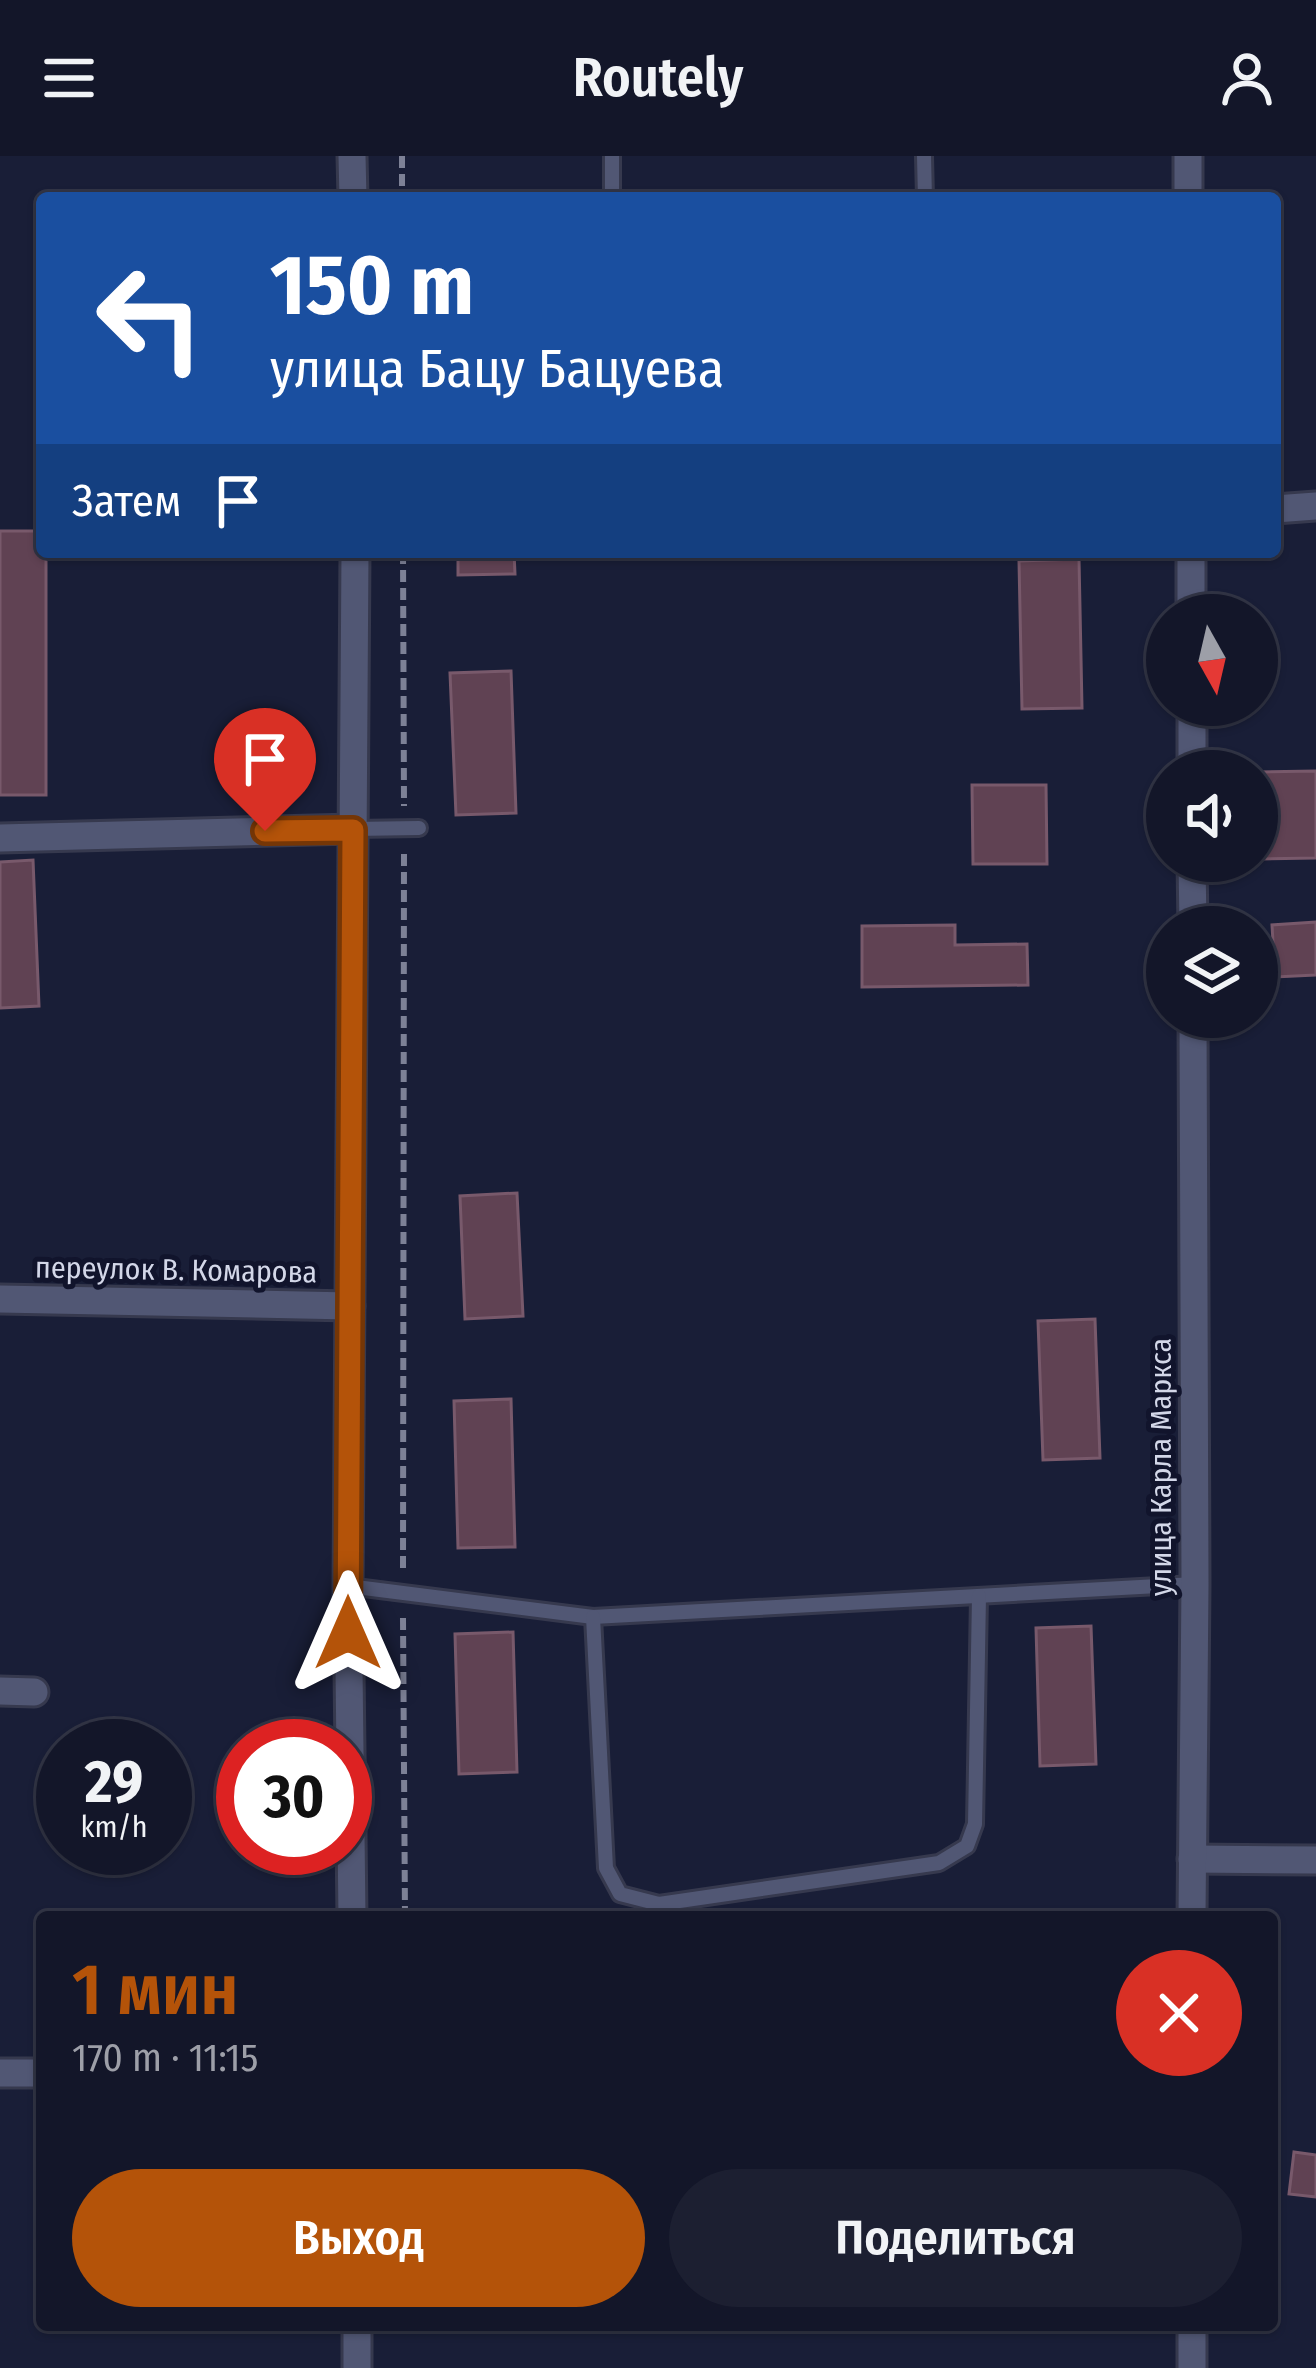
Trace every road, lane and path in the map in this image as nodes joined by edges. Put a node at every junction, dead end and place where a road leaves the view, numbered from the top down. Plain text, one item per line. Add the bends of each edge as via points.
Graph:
1 (352, 156) edge
2 (402, 156) edge
3 (612, 156) edge
4 (924, 156) edge
5 (1188, 156) edge
6 (353, 192) edge
7 (402, 192) edge
8 (612, 192) edge
9 (925, 192) edge
10 (1188, 192) edge
11 (1316, 506) edge
12 (1281, 508) edge
13 (355, 558) edge
14 (403, 558) edge
15 (1191, 558) edge
16 (1191, 594) edge
17 (411, 828) junction
18 (353, 830) junction
19 (0, 838) edge
20 (1193, 1038) edge
21 (0, 1299) edge
22 (350, 1306) junction
23 (1195, 1584) junction
24 (348, 1586) junction
25 (403, 1593) junction
26 (979, 1596) junction
27 (593, 1617) junction
28 (0, 1691) edge
29 (34, 1692) dead end
30 (1192, 1859) junction
31 (1316, 1860) edge
32 (352, 1911) edge
33 (405, 1911) edge
34 (1192, 1911) edge
35 (0, 2072) edge
36 (36, 2073) edge
37 (357, 2331) edge
38 (1192, 2331) edge
39 (357, 2368) edge
40 (1192, 2368) edge

1 - 6 street
2 - 7 path
3 - 8 lane
4 - 9 lane
5 - 10 street
11 - 12 street
13 - 18 street
14 - 17 path
15 - 16 street
17 - 18 lane
17 - 25 path
18 - 19 street
18 - 22 street
20 - 23 street, улица Карла Маркса
21 - 22 street, переулок В. Комарова
22 - 24 street
23 - 26 lane
23 - 30 street, улица Карла Маркса
24 - 25 lane
24 - 32 street
25 - 27 lane
25 - 33 path
26 - 27 lane
26 - 27 lane via 975,1825 967,1846 939,1863 658,1904 620,1894 606,1868
28 - 29 street
30 - 31 street
30 - 34 street, улица Карла Маркса
35 - 36 street
37 - 39 street
38 - 40 street

